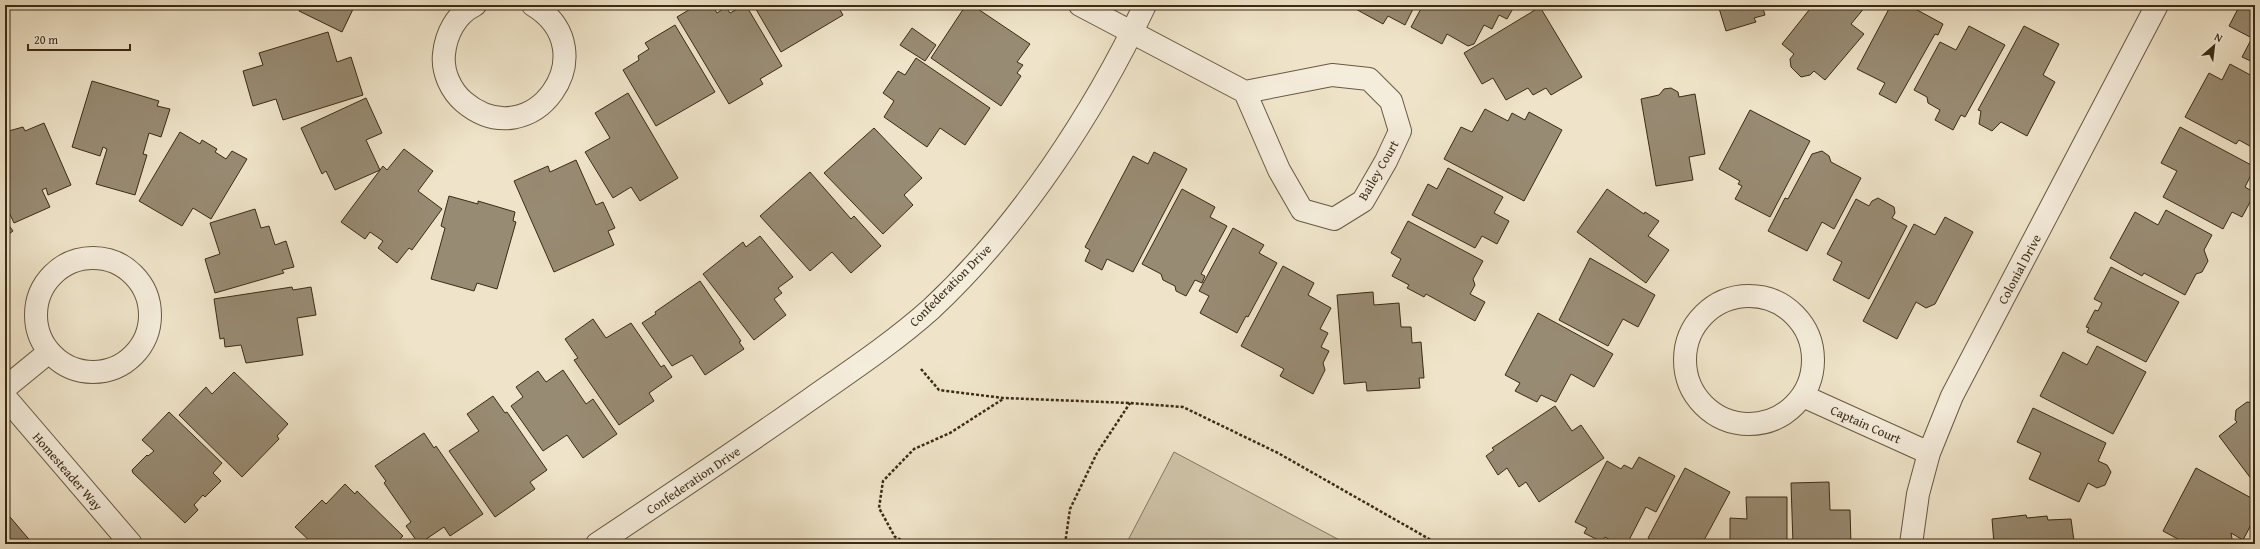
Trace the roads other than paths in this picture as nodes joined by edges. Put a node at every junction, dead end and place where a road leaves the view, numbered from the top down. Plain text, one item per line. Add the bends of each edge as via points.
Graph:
1 (475, 5) edge
2 (1080, 5) edge
3 (1145, 5) edge
4 (2157, 5) edge
5 (544, 7) edge
6 (1132, 33) junction
7 (1245, 92) junction
8 (49, 352) junction
9 (5, 388) edge
10 (1802, 396) junction
11 (5, 397) edge
12 (1929, 453) junction
13 (131, 544) edge
14 (597, 544) edge
15 (1911, 544) edge

1 - 5 street via 455,22 446,40 443,60 447,80 458,97 473,110 492,117 512,118 531,112 547,101 559,85 564,66 564,46
2 - 6 street
3 - 6 street, Confederation Drive
4 - 12 street, Colonial Drive via 1952,396
6 - 7 street
6 - 14 street, Confederation Drive via 1064,147 1035,188 1000,235 931,308 891,342 717,465
7 - 7 street, Bailey Court via 1279,170 1302,210 1334,219 1363,201 1400,131 1391,101 1369,79 1332,75
8 - 8 street via 63,364 87,372 118,368 133,357 144,342 151,324 150,305 144,287 132,273 116,263 97,258 78,260 61,268 47,281 38,298 36,317 39,336
8 - 9 street
10 - 10 street via 1787,412 1768,422 1746,424 1724,419 1706,408 1692,390 1685,370 1685,347 1693,327 1708,310 1725,300 1745,295 1765,298 1784,306 1799,320 1809,337 1813,357 1811,377
10 - 12 street, Captain Court
11 - 13 street, Homesteader Way
12 - 15 street, Colonial Drive via 1918,494

